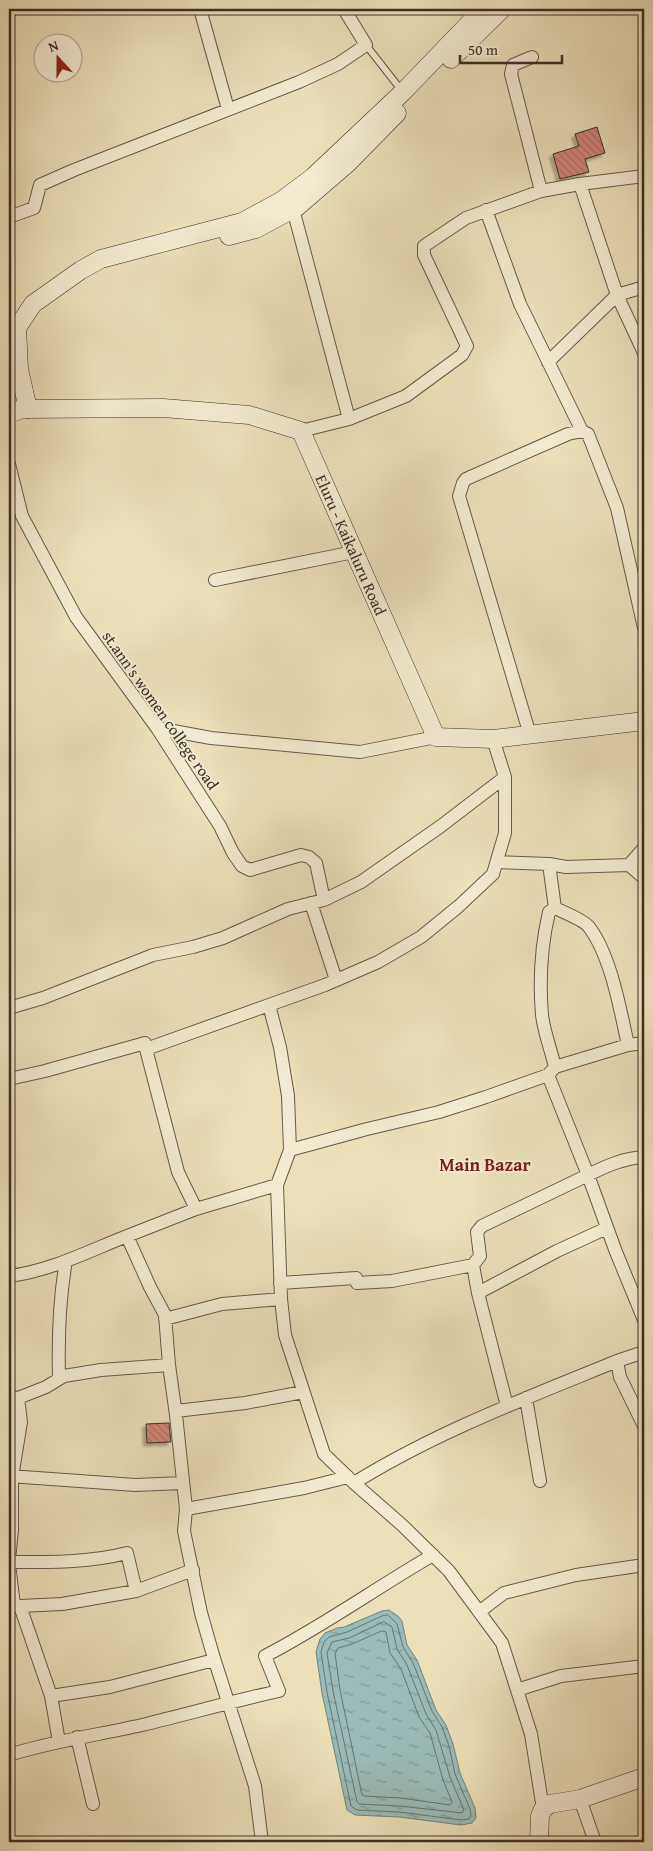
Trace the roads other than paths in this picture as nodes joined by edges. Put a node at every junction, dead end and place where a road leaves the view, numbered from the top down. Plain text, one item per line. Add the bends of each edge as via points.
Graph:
1 (200, 9) edge
2 (344, 9) edge
3 (483, 9) edge
4 (502, 9) edge
5 (366, 45) junction
6 (532, 57) dead end
7 (403, 92) junction
8 (228, 110) junction
9 (644, 176) edge
10 (580, 184) junction
11 (541, 192) junction
12 (293, 209) junction
13 (486, 210) junction
14 (9, 217) edge
15 (80, 270) junction
16 (644, 287) edge
17 (617, 295) junction
18 (13, 329) edge
19 (644, 353) edge
20 (548, 362) junction
21 (28, 409) junction
22 (9, 414) edge
23 (349, 419) junction
24 (582, 431) junction
25 (301, 432) junction
26 (9, 464) edge
27 (354, 552) junction
28 (215, 580) dead end
29 (644, 628) edge
30 (644, 721) edge
31 (157, 728) junction
32 (530, 735) junction
33 (436, 737) junction
34 (493, 739) junction
35 (505, 777) junction
36 (644, 848) edge
37 (497, 862) junction
38 (549, 864) junction
39 (629, 865) junction
40 (644, 878) edge
41 (324, 900) junction
42 (311, 904) junction
43 (555, 908) junction
44 (336, 980) junction
45 (270, 1005) junction
46 (9, 1008) edge
47 (644, 1043) edge
48 (628, 1045) junction
49 (146, 1049) junction
50 (551, 1071) junction
51 (9, 1079) edge
52 (290, 1150) junction
53 (644, 1157) edge
54 (588, 1175) junction
55 (277, 1185) junction
56 (196, 1209) junction
57 (607, 1228) junction
58 (127, 1236) junction
59 (66, 1261) junction
60 (473, 1265) junction
61 (9, 1276) edge
62 (280, 1284) junction
63 (638, 1292) edge
64 (478, 1293) junction
65 (281, 1299) junction
66 (165, 1319) junction
67 (644, 1320) edge
68 (644, 1352) edge
69 (616, 1361) junction
70 (169, 1365) junction
71 (60, 1378) junction
72 (303, 1392) junction
73 (14, 1397) edge
74 (526, 1398) junction
75 (507, 1406) junction
76 (176, 1411) junction
77 (644, 1426) edge
78 (10, 1477) edge
79 (351, 1480) junction
80 (540, 1481) dead end
81 (183, 1483) junction
82 (186, 1509) junction
83 (10, 1523) edge
84 (433, 1555) junction
85 (9, 1562) edge
86 (644, 1564) edge
87 (193, 1570) junction
88 (136, 1591) junction
89 (14, 1605) edge
90 (480, 1612) junction
91 (214, 1660) junction
92 (644, 1666) edge
93 (517, 1690) junction
94 (51, 1696) junction
95 (228, 1702) junction
96 (77, 1737) junction
97 (59, 1742) junction
98 (9, 1755) edge
99 (644, 1777) edge
100 (580, 1799) junction
101 (93, 1804) dead end
102 (542, 1809) junction
103 (262, 1842) edge
104 (539, 1842) edge
105 (594, 1842) edge

1 - 8 street
2 - 5 street
3 - 7 street
4 - 12 street via 348,163
5 - 7 lane
5 - 8 street via 338,64
6 - 11 street via 513,65 512,74
7 - 15 street via 313,177 281,201 242,222 101,259
8 - 14 street via 40,185 34,208
9 - 10 street
10 - 11 street
10 - 17 street
11 - 13 street
12 - 15 street via 256,229 102,269
12 - 23 street
13 - 20 street via 520,304
13 - 23 street via 466,218 424,246 424,255 467,346 462,356 406,396
15 - 18 street via 33,304
16 - 17 street
17 - 19 street
17 - 20 street
18 - 21 street
20 - 24 street
21 - 22 street
21 - 25 street via 164,408 249,415
23 - 25 street
24 - 29 street via 588,434 617,508
24 - 32 street via 471,476 463,483 459,496
25 - 27 street, Eluru - Kaikaluru Road
26 - 31 street, st.ann's women college road via 22,516 76,617
27 - 28 street
27 - 33 street, Eluru - Kaikaluru Road
30 - 32 street
31 - 33 street via 211,738 360,752
31 - 41 street, st.ann's women college road via 242,866 250,870 301,855 309,857 316,863
32 - 34 street
33 - 34 street
34 - 35 street
35 - 37 street via 505,833
35 - 41 street via 361,882
36 - 39 street
37 - 38 street
37 - 44 street via 493,874 421,937 378,962
38 - 39 street via 566,867
38 - 43 street
39 - 40 street
41 - 42 street
42 - 44 street
42 - 46 street via 288,909 222,938 153,955
43 - 48 street via 588,925 606,958
43 - 50 street via 549,912 540,970 542,1016
44 - 45 street
45 - 49 street
45 - 52 street via 288,1096
47 - 48 street
48 - 50 street
49 - 51 street via 145,1042
49 - 56 street via 178,1172
50 - 52 street via 439,1112
50 - 54 street
52 - 55 street
53 - 54 street via 632,1158
54 - 57 street
54 - 60 street via 482,1226 477,1232 480,1256
55 - 56 street
55 - 62 street
56 - 58 street
57 - 63 street
57 - 64 street
58 - 59 street
58 - 66 street
59 - 61 street
59 - 71 street via 59,1318
60 - 62 street via 392,1281 357,1283 356,1278
60 - 64 street
62 - 65 street
63 - 67 street
64 - 75 street
65 - 66 street via 222,1304
65 - 72 street via 286,1335
66 - 70 street
68 - 69 street
69 - 74 street
69 - 77 street via 620,1377
70 - 71 street via 101,1370
70 - 76 street
71 - 73 street
72 - 76 street
72 - 79 street via 324,1454
73 - 78 street via 21,1422
74 - 75 street
74 - 80 street
75 - 79 street
76 - 81 street
78 - 81 street via 135,1485
78 - 83 street
79 - 82 street
79 - 84 street
81 - 82 street
82 - 87 street via 184,1532
83 - 85 street
84 - 90 street
84 - 95 street via 265,1656 279,1691
85 - 88 street via 103,1559 127,1552
85 - 89 street
86 - 90 street via 576,1575 504,1593
87 - 88 street
87 - 91 street
88 - 89 street via 62,1604
89 - 94 street
90 - 93 street via 502,1643
91 - 94 street via 110,1687
91 - 95 street
92 - 93 street via 561,1676
93 - 102 street via 531,1734
94 - 97 street
95 - 96 street via 141,1725
95 - 103 street via 255,1786
96 - 97 street
96 - 101 street
97 - 98 street
99 - 100 street
100 - 102 street via 550,1804
100 - 105 street
102 - 104 street

